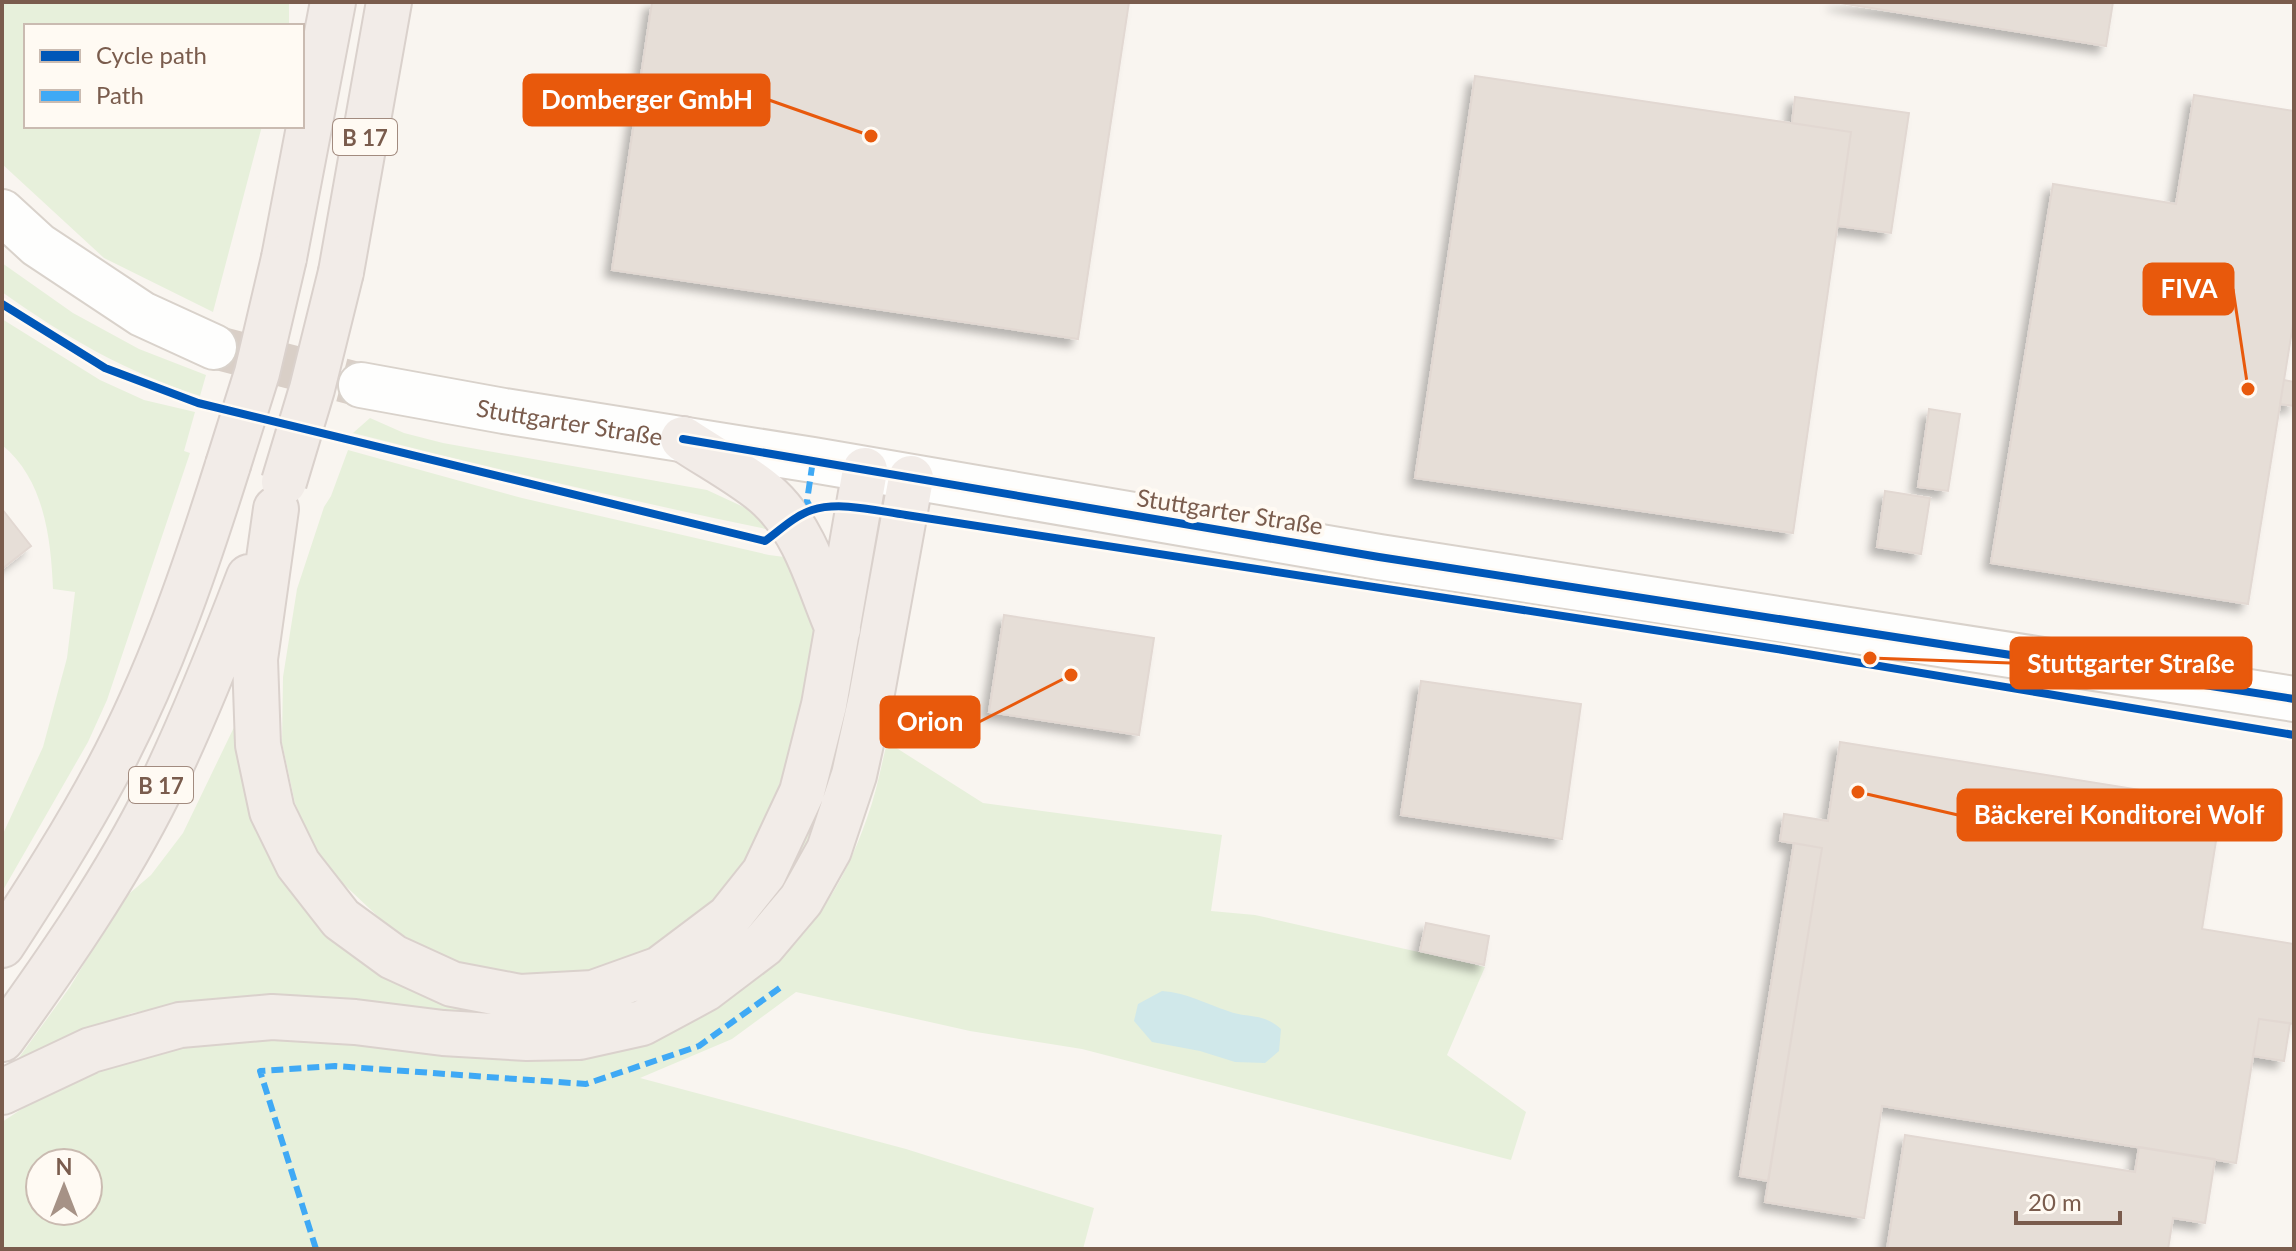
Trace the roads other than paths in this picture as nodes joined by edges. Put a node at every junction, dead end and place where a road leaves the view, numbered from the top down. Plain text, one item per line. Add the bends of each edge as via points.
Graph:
1 (389, 2) edge
2 (327, 11) edge
3 (2, 212) edge
4 (214, 347) tunnel mouth
5 (361, 385) tunnel mouth
6 (683, 439) junction
7 (865, 470) junction
8 (911, 478) junction
9 (280, 496) junction
10 (838, 629) junction
11 (2294, 699) edge
12 (2, 945) edge
13 (2, 1039) edge
14 (2, 1092) edge

1 - 9 highway, B 17, bridge via 341,272
2 - 12 highway, B 17, bridge via 284,258 257,373 187,589 108,771
3 - 4 main road via 38,245 142,314
5 - 6 main road, Stuttgarter Straße
6 - 7 main road, Stuttgarter Straße
6 - 10 highway via 769,497 790,522
7 - 8 main road, Stuttgarter Straße
7 - 10 highway
8 - 11 main road, Stuttgarter Straße via 1379,557
8 - 14 highway via 871,698 854,775 829,850 801,900 763,945 705,989 642,1023 579,1037 457,1034 272,1017 180,1025 91,1050
9 - 10 highway via 255,659 258,745 272,811 298,864 341,919 393,957 452,984 520,997 593,993 660,969 729,917 764,873 802,792
9 - 13 highway, B 17 via 205,692 157,794 98,898

